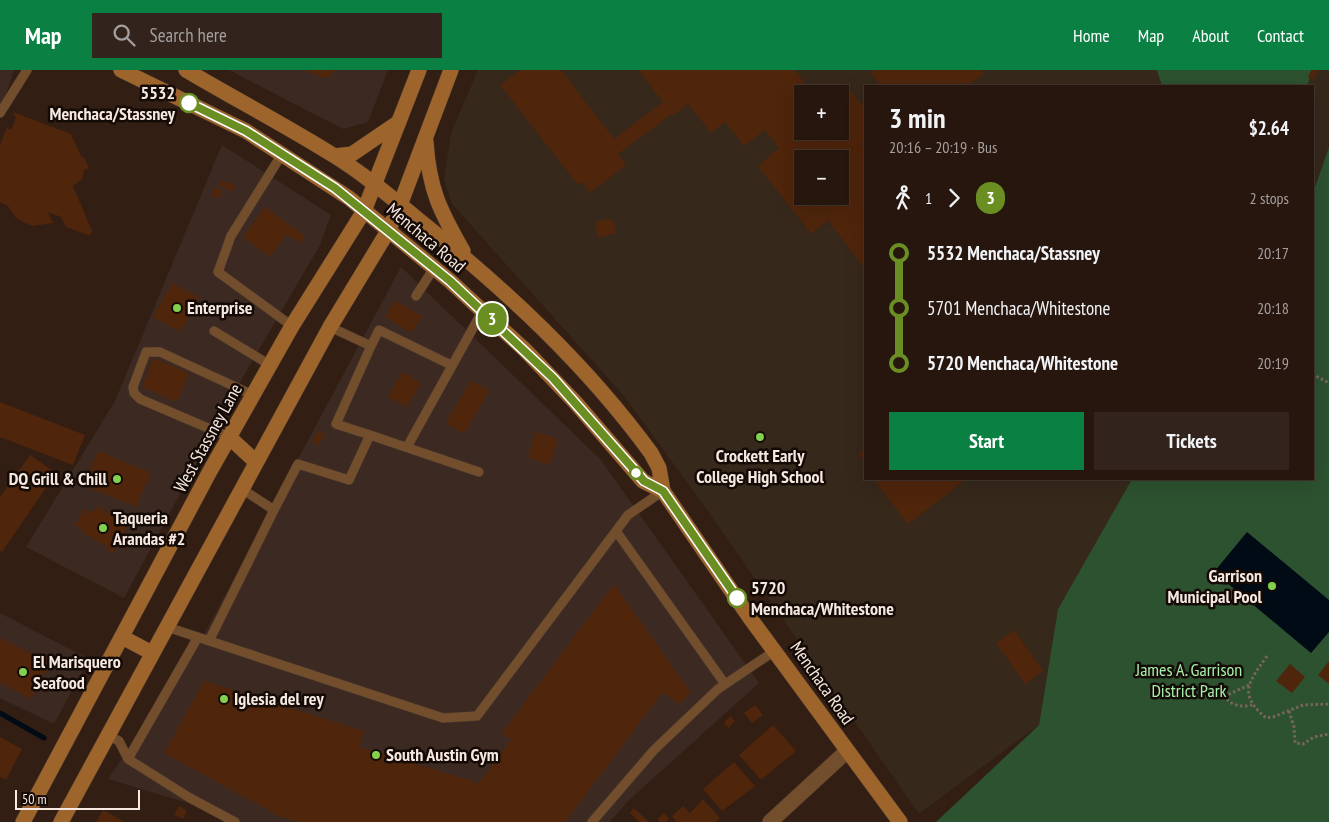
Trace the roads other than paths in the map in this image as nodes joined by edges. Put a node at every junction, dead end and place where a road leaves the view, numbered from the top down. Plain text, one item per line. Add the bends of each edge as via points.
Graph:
1 (26, 70) edge
2 (121, 70) edge
3 (186, 70) edge
4 (419, 70) edge
5 (451, 70) edge
6 (0, 114) edge
7 (399, 122) junction
8 (426, 137) junction
9 (282, 154) junction
10 (335, 156) junction
11 (375, 185) junction
12 (400, 205) junction
13 (364, 211) junction
14 (388, 231) junction
15 (468, 259) junction
16 (434, 268) junction
17 (416, 296) dead end
18 (482, 310) junction
19 (292, 326) junction
20 (330, 327) junction
21 (214, 331) dead end
22 (371, 346) junction
23 (270, 365) junction
24 (451, 365) junction
25 (253, 395) junction
26 (370, 435) junction
27 (229, 437) junction
28 (407, 447) junction
29 (256, 462) junction
30 (479, 472) dead end
31 (242, 489) junction
32 (663, 491) junction
33 (274, 510) junction
34 (616, 531) junction
35 (167, 626) junction
36 (122, 636) junction
37 (198, 637) junction
38 (209, 641) junction
39 (776, 650) junction
40 (152, 653) junction
41 (725, 684) junction
42 (109, 736) junction
43 (847, 751) junction
44 (128, 759) junction
45 (23, 822) edge
46 (61, 822) edge
47 (235, 822) edge
48 (592, 822) edge
49 (770, 822) edge
50 (900, 822) edge

1 - 6 lane
2 - 9 main road, Menchaca Road via 225,120
3 - 10 main road, Menchaca Road
4 - 7 main road, West Stassney Lane
5 - 8 main road
7 - 10 main road via 352,154
7 - 11 main road, West Stassney Lane
8 - 12 main road
8 - 15 main road via 434,194
9 - 13 main road, Menchaca Road
9 - 19 lane via 230,236 218,272
10 - 11 main road, Menchaca Road
11 - 12 main road, Menchaca Road
11 - 13 main road, West Stassney Lane
12 - 14 main road
12 - 15 main road, Menchaca Road
13 - 14 main road, Menchaca Road
13 - 19 main road, West Stassney Lane
14 - 16 main road, Menchaca Road
14 - 20 main road
15 - 32 main road, Menchaca Road via 589,375 651,453 659,468
16 - 17 lane
16 - 18 main road, Menchaca Road
18 - 24 lane
18 - 32 main road, Menchaca Road via 553,378 644,481
19 - 23 main road, West Stassney Lane
20 - 22 lane
20 - 29 main road
21 - 23 lane
22 - 24 lane via 379,330
22 - 26 lane via 336,424
23 - 25 main road, West Stassney Lane
24 - 28 lane
25 - 27 main road, West Stassney Lane
25 - 27 lane via 160,352 146,352 133,387 134,393 140,399
26 - 28 lane
26 - 33 lane via 349,480 298,464
27 - 29 main road
27 - 36 main road, West Stassney Lane
28 - 30 lane
29 - 31 main road
31 - 33 lane
31 - 35 main road
32 - 34 lane via 628,515
32 - 39 main road, Menchaca Road via 750,618
33 - 38 lane
34 - 38 lane via 477,716 443,718
34 - 41 lane
35 - 37 lane
35 - 40 main road
36 - 40 main road
36 - 45 main road, West Stassney Lane
37 - 38 lane
37 - 44 lane
39 - 41 lane
39 - 43 main road, Menchaca Road
40 - 42 main road
41 - 48 lane via 654,750
42 - 44 lane via 118,741
42 - 46 main road
43 - 49 street
43 - 50 main road, Menchaca Road
44 - 47 lane

